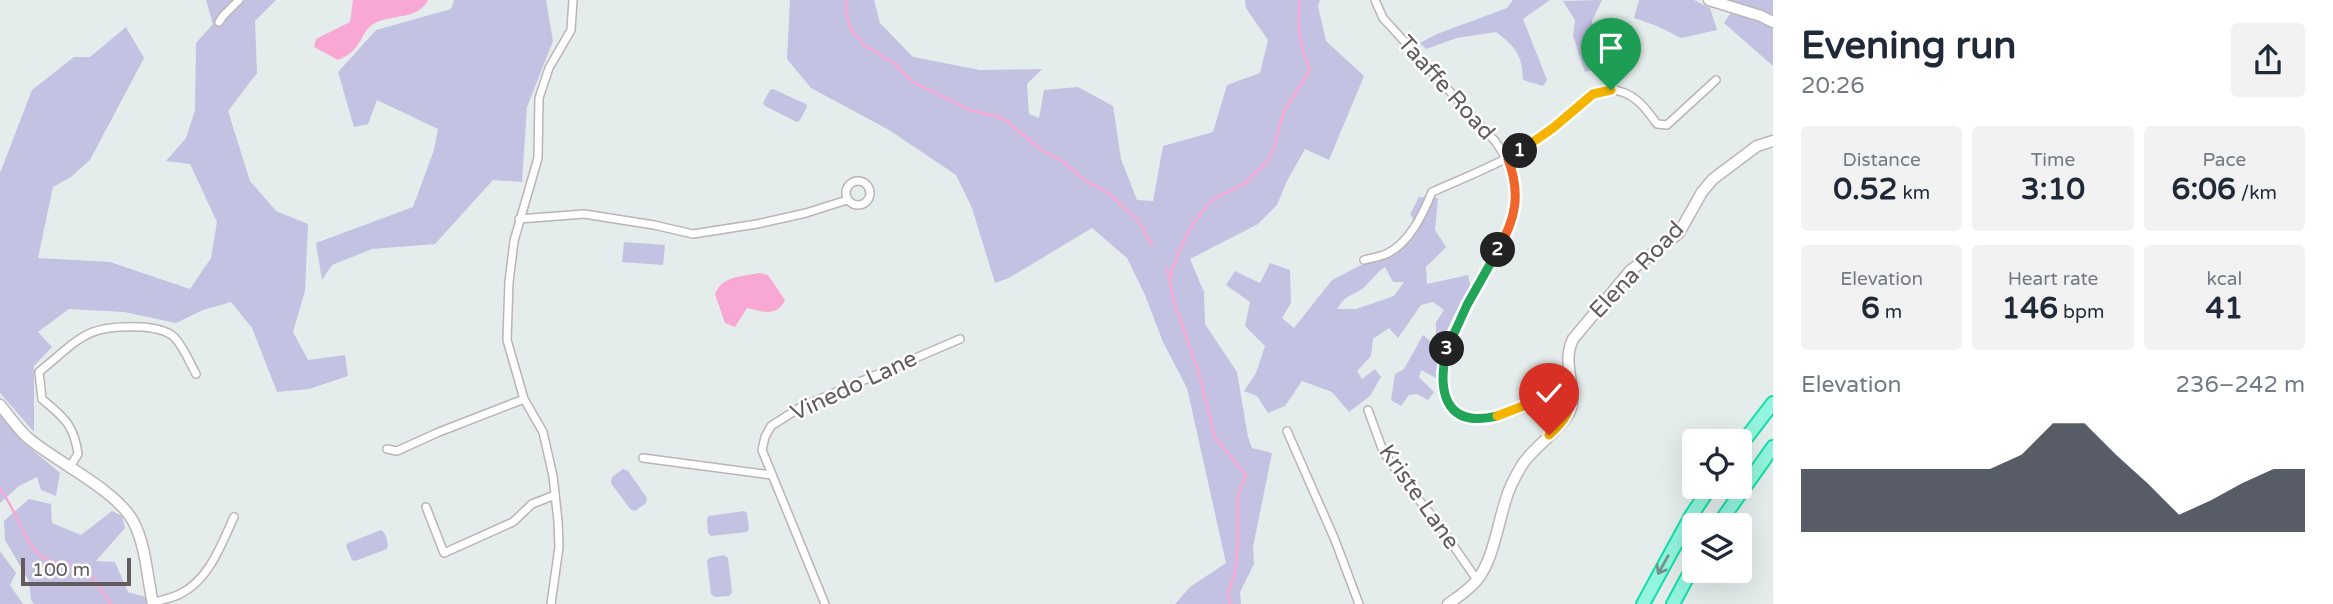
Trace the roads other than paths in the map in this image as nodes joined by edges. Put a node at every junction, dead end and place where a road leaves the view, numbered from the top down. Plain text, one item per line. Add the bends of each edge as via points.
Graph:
1 (239, 0) edge
2 (573, 0) edge
3 (1376, 0) edge
4 (1709, 0) edge
5 (219, 22) dead end
6 (1773, 22) edge
7 (1716, 80) dead end
8 (1773, 141) edge
9 (1508, 159) junction
10 (848, 200) dead end
11 (519, 219) junction
12 (1364, 260) dead end
13 (960, 339) dead end
14 (196, 374) dead end
15 (1570, 388) junction
16 (524, 399) junction
17 (1773, 404) edge
18 (0, 405) edge
19 (1368, 410) dead end
20 (1287, 431) dead end
21 (1752, 431) edge
22 (1773, 447) edge
23 (387, 449) dead end
24 (643, 457) dead end
25 (69, 468) junction
26 (772, 475) junction
27 (555, 495) junction
28 (1703, 499) edge
29 (425, 507) dead end
30 (1726, 513) edge
31 (234, 517) dead end
32 (1477, 580) junction
33 (1684, 583) edge
34 (153, 603) edge
35 (551, 604) edge
36 (825, 604) edge
37 (1359, 604) edge
38 (1448, 604) edge
39 (1643, 604) edge
40 (1673, 604) edge

1 - 5 street
2 - 11 street via 571,30 539,98 538,158
3 - 9 street, Taaffe Road via 1383,18
4 - 6 street
7 - 9 street via 1667,125 1657,124 1643,104 1629,95 1611,90 1593,94
8 - 15 street, Elena Road via 1757,146 1713,179 1679,233 1630,271 1579,330 1568,348
9 - 12 street via 1432,192 1415,226 1398,246
9 - 15 street, Taaffe Road via 1515,178 1516,206 1507,236 1450,341 1443,368 1444,394 1460,415 1480,419 1517,410
10 - 11 street via 757,224 693,234 584,215
11 - 16 street via 509,282 507,340
13 - 26 street, Vinedo Lane via 802,407 771,426 762,450
14 - 25 street via 174,336 154,328 98,328 78,338 38,372 42,399 72,429 78,454
15 - 32 street, Elena Road via 1569,412 1518,473
16 - 23 street via 397,451
16 - 27 street via 543,432
17 - 21 highway
18 - 25 street via 27,437
19 - 32 street, Kriste Lane via 1383,450
20 - 37 street
22 - 30 highway
24 - 26 street
25 - 34 street via 127,511 139,537
26 - 36 street, Vinedo Lane
27 - 29 street via 532,504 513,522 444,553
27 - 35 street via 559,547
28 -> 39 highway
31 - 34 street via 202,577 180,594
32 - 38 street, Elena Road
33 - 40 highway

